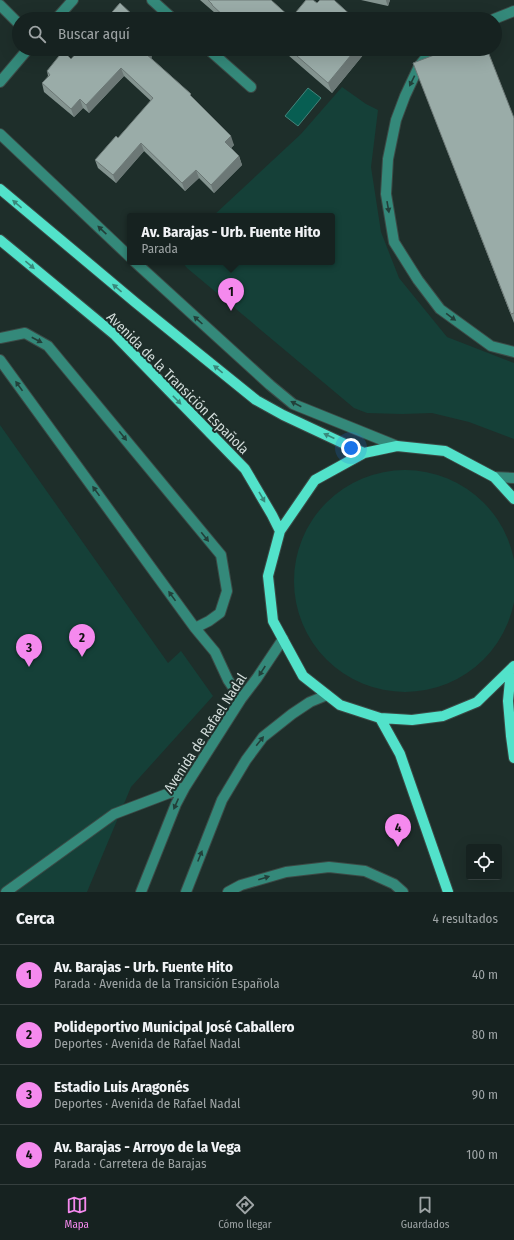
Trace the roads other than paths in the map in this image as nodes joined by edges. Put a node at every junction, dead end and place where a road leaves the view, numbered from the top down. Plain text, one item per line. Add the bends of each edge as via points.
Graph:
1 (73, 0) edge
2 (152, 0) edge
3 (0, 5) edge
4 (514, 10) edge
5 (62, 12) edge
6 (166, 12) edge
7 (502, 15) edge
8 (12, 17) edge
9 (22, 56) edge
10 (216, 56) edge
11 (427, 56) edge
12 (0, 82) edge
13 (251, 87) dead end
14 (0, 134) edge
15 (0, 189) edge
16 (0, 240) edge
17 (127, 254) edge
18 (139, 265) edge
19 (0, 338) edge
20 (514, 352) edge
21 (0, 360) edge
22 (397, 446) junction
23 (364, 453) junction
24 (494, 477) junction
25 (514, 478) edge
26 (514, 499) edge
27 (280, 531) junction
28 (195, 628) junction
29 (283, 639) junction
30 (513, 668) edge
31 (327, 694) junction
32 (241, 699) junction
33 (380, 718) junction
34 (514, 758) edge
35 (184, 787) junction
36 (6, 892) edge
37 (141, 892) edge
38 (186, 892) edge
39 (228, 892) edge
40 (404, 892) edge
41 (448, 892) edge

1 - 5 street
2 - 6 street
3 - 8 street
4 - 7 street
9 - 12 street
10 - 13 street
11 -> 20 street via 419,66 405,96 396,120 388,159 386,194 394,242 440,309 491,346
17 -> 14 street
23 -> 15 main road, Avenida de la Transición Española via 256,400
16 -> 27 main road, Avenida de la Transición Española via 115,335 245,469
22 -> 18 street via 293,404
19 -> 28 street via 25,333 48,346 220,556 227,591 220,613
28 -> 21 street
22 - 23 main road
22 - 24 main road via 445,451
23 - 27 main road via 315,480
24 - 25 street
24 - 26 main road
27 - 29 main road via 268,576 273,621
28 - 32 street via 215,652 228,680
29 - 31 main road via 303,676
29 -> 32 street, Avenida de Rafael Nadal
30 - 33 main road via 477,702 443,716 412,720
30 - 34 main road via 508,702
31 - 33 main road via 340,705
38 -> 31 street via 222,800 246,760 263,737 292,714
32 - 35 street, Avenida de Rafael Nadal
33 - 41 main road via 400,754
35 - 36 street via 114,814
35 -> 37 street, Avenida de Rafael Nadal
39 -> 40 street via 241,885 286,872 329,867 365,871 394,884

